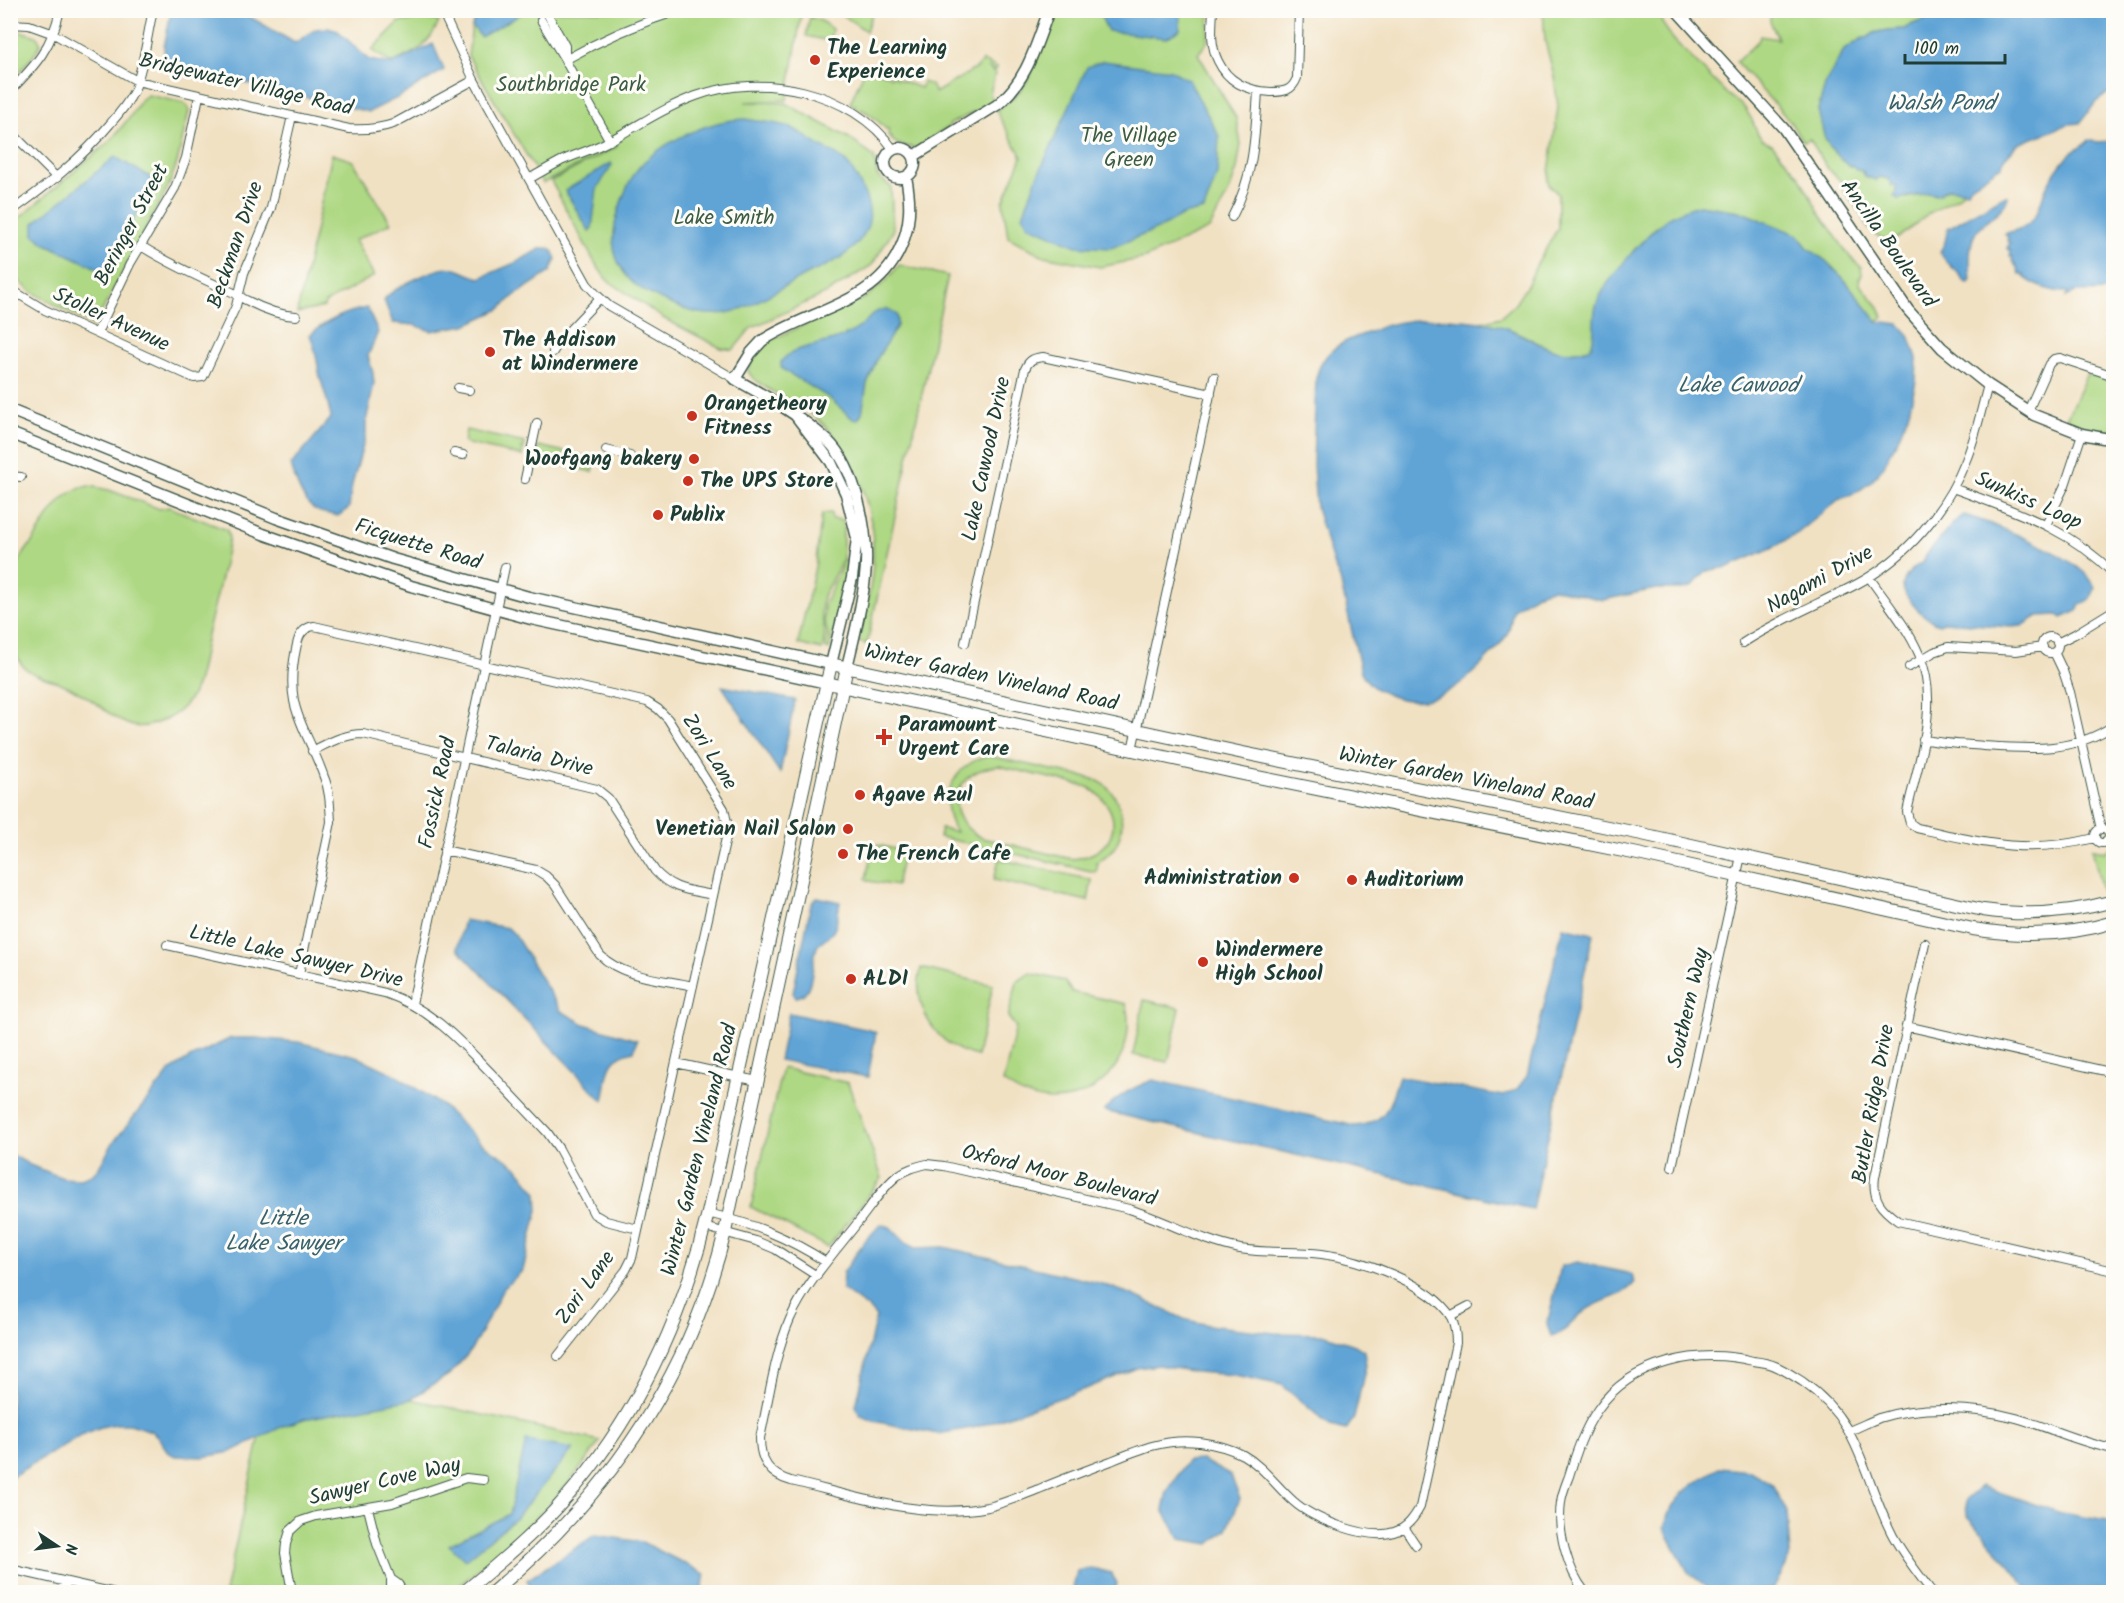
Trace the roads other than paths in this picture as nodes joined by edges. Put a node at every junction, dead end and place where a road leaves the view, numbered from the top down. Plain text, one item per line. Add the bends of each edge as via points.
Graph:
1 (60, 10) edge
2 (153, 10) edge
3 (424, 10) edge
4 (680, 10) edge
5 (1049, 10) edge
6 (1213, 10) edge
7 (1299, 10) edge
8 (1676, 10) edge
9 (444, 12) edge
10 (544, 17) dead end
11 (10, 24) edge
12 (54, 34) junction
13 (565, 60) junction
14 (474, 80) junction
15 (137, 81) junction
16 (1258, 91) junction
17 (10, 92) edge
18 (199, 96) junction
19 (292, 116) junction
20 (10, 131) edge
21 (610, 141) junction
22 (894, 150) junction
23 (914, 156) junction
24 (906, 177) junction
25 (57, 178) junction
26 (529, 179) junction
27 (10, 212) edge
28 (1232, 217) dead end
29 (141, 246) junction
30 (10, 289) edge
31 (239, 296) junction
32 (600, 298) junction
33 (296, 316) dead end
34 (97, 333) junction
35 (553, 352) dead end
36 (2114, 376) edge
37 (1215, 377) dead end
38 (199, 379) joint
39 (735, 379) junction
40 (1988, 385) junction
41 (458, 388) dead end
42 (469, 390) dead end
43 (1211, 394) junction
44 (10, 410) edge
45 (2028, 411) junction
46 (537, 423) dead end
47 (10, 433) edge
48 (2082, 434) junction
49 (2114, 440) edge
50 (606, 450) dead end
51 (630, 456) dead end
52 (10, 476) edge
53 (21, 477) dead end
54 (525, 479) dead end
55 (1953, 488) junction
56 (851, 493) junction
57 (2046, 525) junction
58 (505, 567) dead end
59 (2114, 574) edge
60 (1869, 577) junction
61 (500, 590) junction
62 (497, 610) junction
63 (2114, 610) edge
64 (965, 643) dead end
65 (1743, 643) dead end
66 (2058, 643) junction
67 (2043, 647) junction
68 (2054, 652) junction
69 (1922, 660) junction
70 (485, 664) junction
71 (831, 664) junction
72 (847, 667) junction
73 (1909, 667) dead end
74 (827, 683) junction
75 (843, 686) junction
76 (2114, 724) edge
77 (1137, 730) junction
78 (1923, 739) junction
79 (2081, 741) junction
80 (1132, 750) junction
81 (312, 751) junction
82 (463, 757) junction
83 (1548, 815) junction
84 (2101, 829) junction
85 (2111, 833) edge
86 (1544, 834) junction
87 (2095, 838) junction
88 (444, 850) junction
89 (1741, 856) junction
90 (1736, 876) junction
91 (713, 895) junction
92 (2114, 901) edge
93 (2114, 922) edge
94 (1925, 943) dead end
95 (166, 945) dead end
96 (299, 974) junction
97 (693, 986) junction
98 (412, 1004) junction
99 (1906, 1026) junction
100 (676, 1063) junction
101 (2114, 1073) edge
102 (739, 1076) junction
103 (758, 1081) junction
104 (1672, 1167) dead end
105 (708, 1214) junction
106 (728, 1218) junction
107 (705, 1227) junction
108 (638, 1229) junction
109 (725, 1232) junction
110 (782, 1236) junction
111 (775, 1249) junction
112 (826, 1262) junction
113 (2114, 1271) edge
114 (817, 1276) junction
115 (1469, 1306) dead end
116 (1450, 1316) junction
117 (558, 1356) dead end
118 (1849, 1431) junction
119 (2114, 1449) edge
120 (483, 1480) dead end
121 (368, 1508) junction
122 (1404, 1527) junction
123 (1416, 1545) dead end
124 (10, 1569) edge
125 (391, 1579) junction
126 (64, 1582) junction
127 (1582, 1592) edge
128 (62, 1593) edge
129 (111, 1593) edge
130 (292, 1593) edge
131 (393, 1593) edge
132 (403, 1593) edge
133 (464, 1593) edge
134 (493, 1593) edge
135 (1932, 1593) edge

1 - 12 street
2 - 15 street
3 - 9 street via 433,14
4 - 13 street via 634,25
5 - 23 street via 1026,71 1008,95
6 - 16 street via 1212,44 1218,62 1229,77
7 - 16 street via 1294,84 1281,92
8 - 40 street, Ancilla Boulevard via 1791,138 1919,324 1948,354
9 - 14 street
10 - 13 street
11 - 12 street, Bridgewater Village Road via 29,25
12 - 15 street, Bridgewater Village Road
12 - 17 street via 47,49
13 - 21 street
14 - 19 street, Bridgewater Village Road via 381,128 350,129
14 - 26 street
15 - 18 street, Bridgewater Village Road
15 - 25 street via 107,129
16 - 28 street via 1252,165
18 - 19 street, Bridgewater Village Road
18 - 29 street, Beringer Street via 180,176
19 - 31 street, Beckman Drive via 271,208 244,273
20 - 25 street
21 - 22 street via 694,96 751,86 787,89 835,102 866,120
21 - 26 street
22 - 23 street via 907,149
22 - 24 street via 887,157 888,172
23 - 24 street via 914,170
24 - 39 street via 910,203 907,230 884,274 864,291 762,341
25 - 27 street
26 - 32 street via 578,269
29 - 31 street
29 - 34 street, Beringer Street
30 - 34 street, Stoller Avenue
31 - 33 street via 282,315
31 - 38 street, Beckman Drive via 205,374
32 - 35 street
32 - 39 street
34 - 38 street, Stoller Avenue
36 - 45 street via 2054,358
37 - 43 street
39 - 56 street via 796,416
40 - 45 street, Ancilla Boulevard
40 - 55 street, Nagami Drive via 1969,454
41 - 42 street
43 - 64 street, Lake Cawood Drive via 1043,357 1028,362
43 - 77 street
44 - 61 street, Ficquette Road via 312,531
45 - 48 street, Ancilla Boulevard
46 - 54 street
47 - 62 street, Ficquette Road via 312,553
48 - 49 street, Ancilla Boulevard
48 - 57 street
50 - 51 street
52 - 53 street
55 - 57 street, Sunkiss Loop
55 - 60 street, Nagami Drive via 1919,535
56 - 71 street via 857,538 852,578
56 - 72 street via 864,531 866,575
57 - 59 street, Sunkiss Loop via 2080,544
58 - 61 street, Fossick Road
60 - 65 street, Nagami Drive
60 - 69 street
61 - 62 street, Fossick Road
61 - 71 street, Ficquette Road
62 - 70 street, Fossick Road
62 - 74 street, Ficquette Road
63 - 66 street
66 - 67 street via 2049,638
66 - 68 street
67 - 68 street
67 - 69 street via 2016,651 1948,647
68 - 79 street via 2067,682
69 - 73 street
69 - 78 street via 1928,700
70 - 81 street, Zori Lane via 308,627 298,640 292,687 295,709
70 - 82 street, Fossick Road
70 - 91 street, Zori Lane via 647,702 668,719 727,822
71 - 72 main road, Winter Garden Vineland Road
71 - 74 main road, Winter Garden Vineland Road
72 - 75 main road
72 - 77 main road, Winter Garden Vineland Road
74 - 75 main road, Winter Garden Vineland Road
74 - 102 main road, Winter Garden Vineland Road
75 - 80 main road, Winter Garden Vineland Road
75 - 103 main road, Winter Garden Vineland Road
76 - 79 street
77 - 80 street
77 - 83 main road, Winter Garden Vineland Road
78 - 79 street via 2032,749
78 - 87 street via 1907,812 1914,827 2010,847 2046,847
79 - 84 street
80 - 86 main road, Winter Garden Vineland Road
81 - 82 street, Talaria Drive via 352,734 363,734
81 - 96 street via 330,798 331,822
82 - 88 street, Fossick Road
82 - 91 street, Talaria Drive via 597,789 608,798 664,882
83 - 86 main road
83 - 89 main road, Winter Garden Vineland Road
84 - 85 street
84 - 87 street
85 - 87 street via 2106,843
86 - 90 main road, Winter Garden Vineland Road
88 - 97 street via 536,870 555,885 609,964 621,971
88 - 98 street, Fossick Road
89 - 90 street, Southern Way
89 - 92 main road, Winter Garden Vineland Road via 1995,912 2056,913
90 - 93 main road, Winter Garden Vineland Road via 1998,933 2060,933
90 - 104 street, Southern Way
91 - 97 street, Zori Lane
94 - 99 street, Butler Ridge Drive
95 - 96 street, Little Lake Sawyer Drive
96 - 98 street, Little Lake Sawyer Drive via 385,993
97 - 100 street, Zori Lane
98 - 108 street, Little Lake Sawyer Drive via 457,1037 547,1132 594,1214
99 - 101 street
99 - 113 street, Butler Ridge Drive via 1875,1177 1875,1197 1884,1212 1898,1221
100 - 102 street
100 - 108 street, Zori Lane
102 - 103 street
102 - 105 main road, Winter Garden Vineland Road
103 - 106 main road, Winter Garden Vineland Road
105 - 106 street
105 - 107 main road, Winter Garden Vineland Road
106 - 109 main road, Winter Garden Vineland Road
106 - 110 street
107 - 109 street
107 - 133 main road, Winter Garden Vineland Road via 664,1347 616,1434 530,1536
108 - 117 street, Zori Lane via 626,1270
109 - 111 street
109 - 134 main road, Winter Garden Vineland Road via 692,1332 648,1418 567,1524
110 - 111 street
110 - 112 street
111 - 114 street
112 - 114 street, Oxford Moor Boulevard
112 - 116 street, Oxford Moor Boulevard via 883,1190 911,1167 927,1164 1129,1209 1241,1249 1349,1259 1401,1278 1427,1294
114 - 122 street, Oxford Moor Boulevard via 798,1304 781,1344 760,1438 764,1462 781,1479 903,1507 959,1511 1018,1497 1149,1446 1199,1442 1244,1456 1293,1502 1329,1523 1372,1533 1394,1532
115 - 116 street
116 - 122 street via 1456,1343 1449,1378 1420,1507
118 - 119 street via 1880,1418 1913,1411 1982,1411
118 - 127 street via 1835,1410 1804,1383 1775,1366 1741,1358 1704,1356 1679,1358 1643,1372 1598,1408 1581,1440 1561,1502 1561,1537
118 - 135 street via 1893,1536
120 - 121 street, Sawyer Cove Way via 466,1478
121 - 125 street
121 - 130 street, Sawyer Cove Way via 307,1518 295,1525 285,1544
122 - 123 street
124 - 126 street
125 - 131 street
125 - 132 street
126 - 128 street
126 - 129 street

